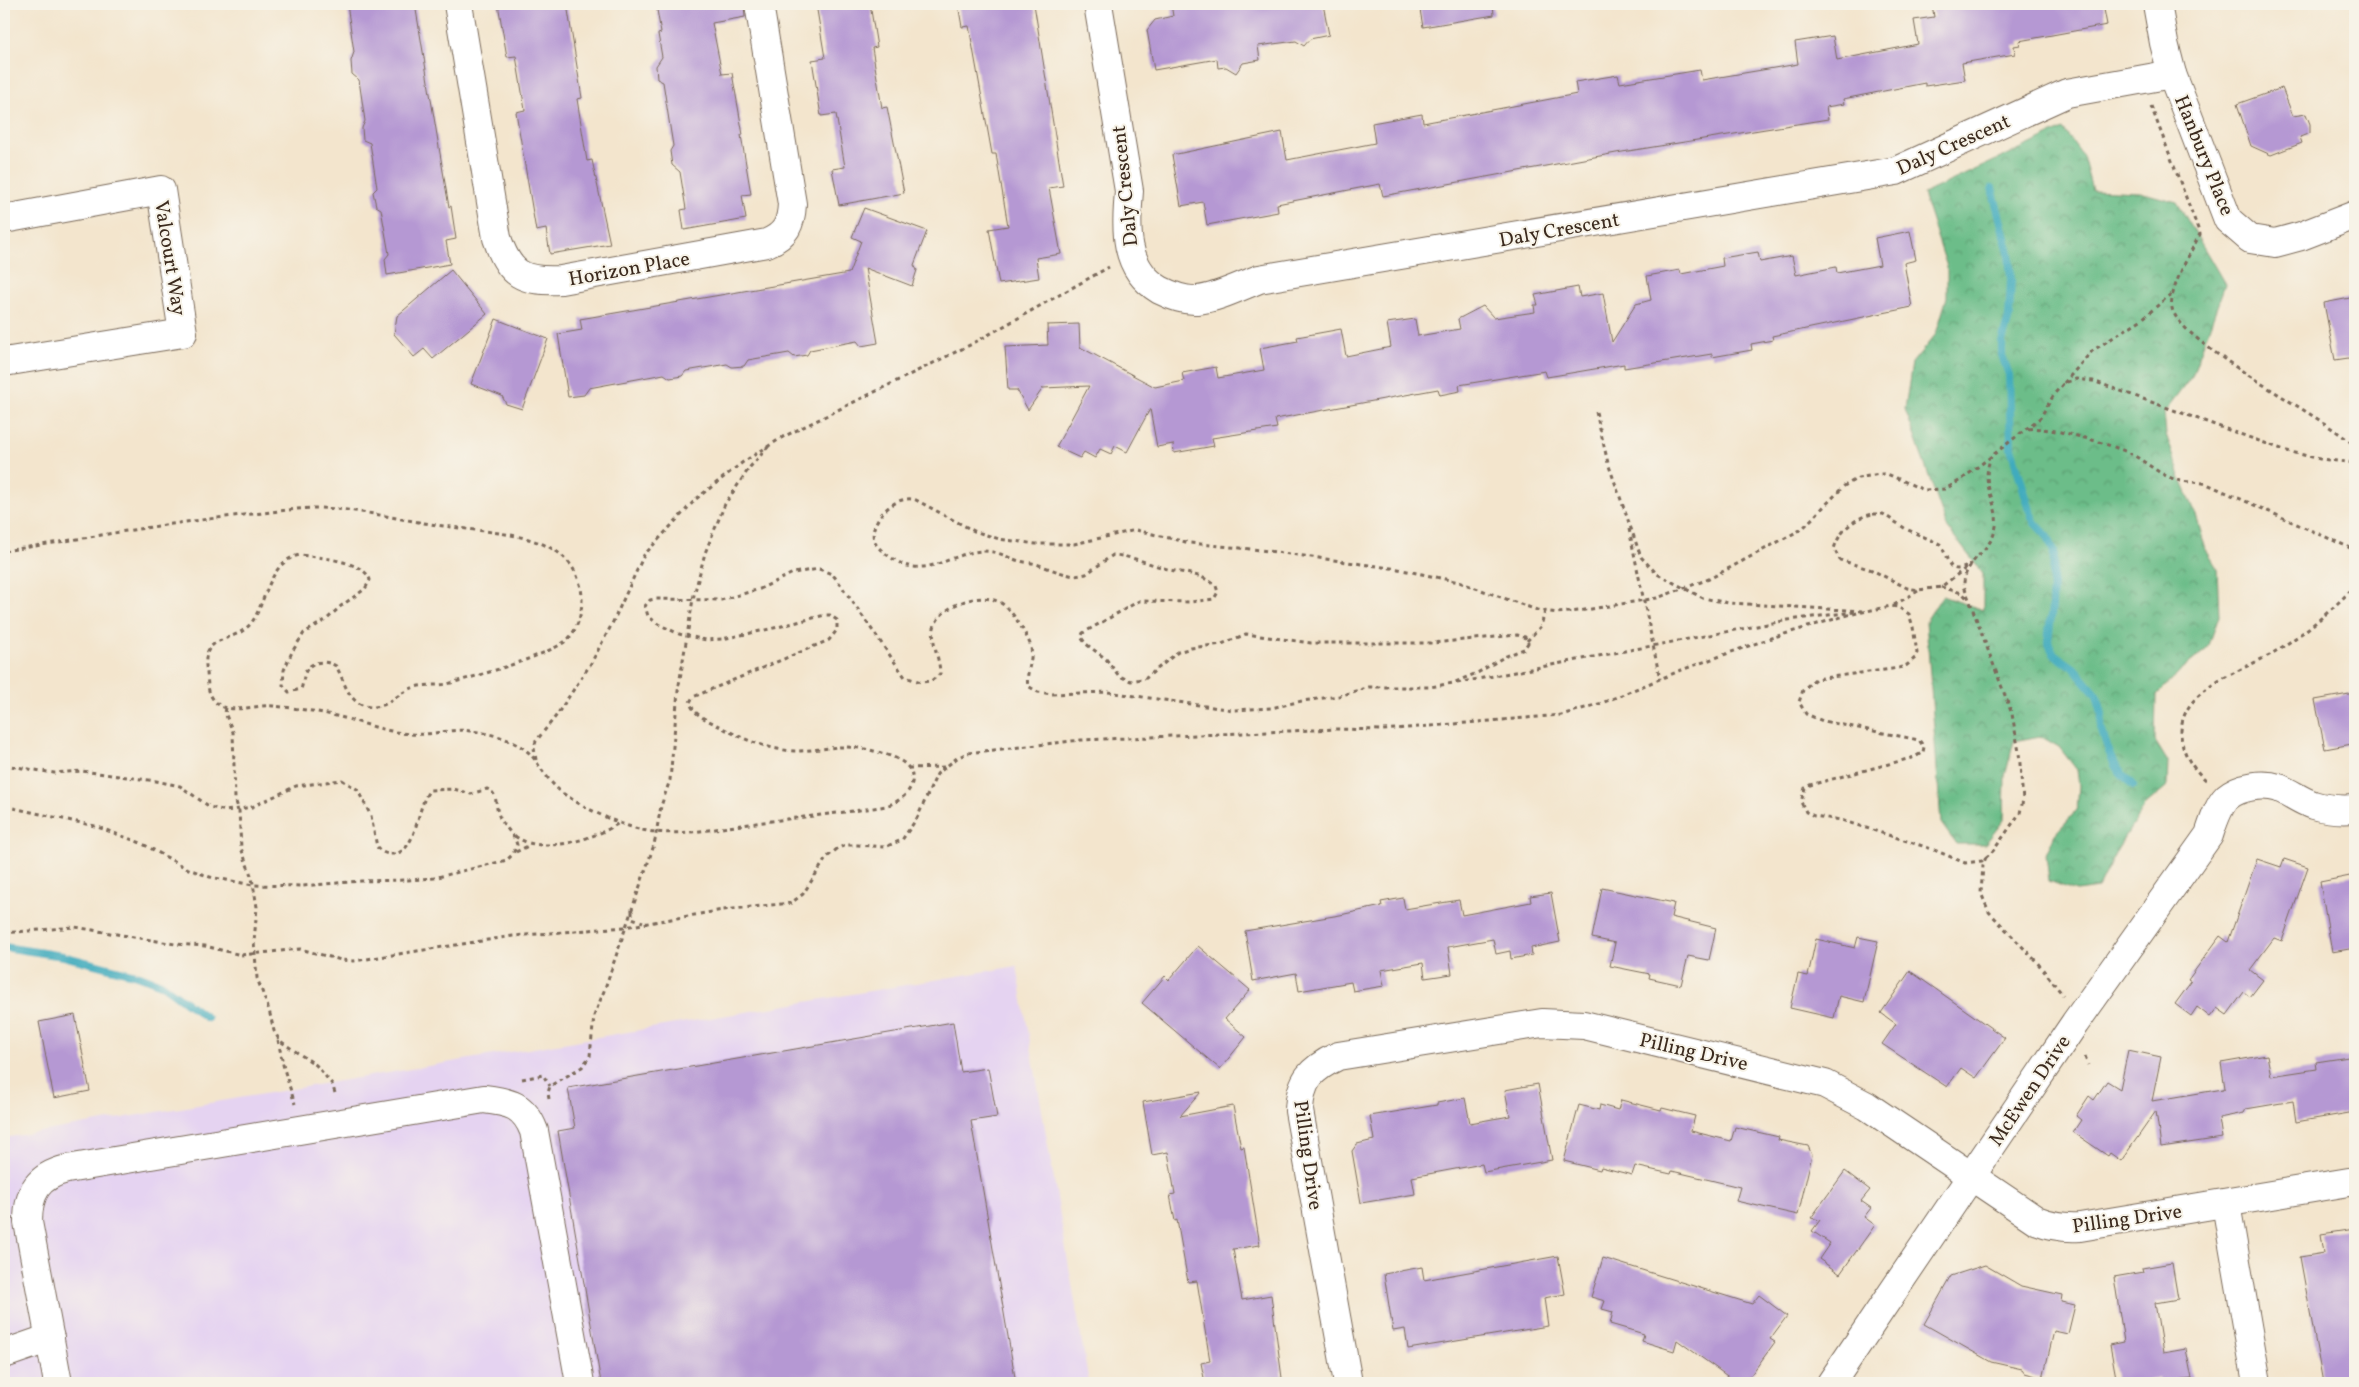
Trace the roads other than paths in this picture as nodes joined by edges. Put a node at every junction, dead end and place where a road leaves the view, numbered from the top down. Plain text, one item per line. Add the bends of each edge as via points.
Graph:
1 (458, 4) edge
2 (759, 4) edge
3 (1098, 4) edge
4 (2157, 4) edge
5 (2172, 74) junction
6 (2355, 215) edge
7 (4, 219) edge
8 (4, 362) edge
9 (2355, 809) edge
10 (1971, 1177) junction
11 (2355, 1181) edge
12 (2226, 1204) junction
13 (50, 1338) junction
14 (4, 1354) edge
15 (58, 1383) edge
16 (580, 1383) edge
17 (1348, 1383) edge
18 (1830, 1383) edge
19 (2257, 1383) edge

1 - 2 street, Horizon Place via 497,238 511,269 539,281 562,280 767,243 785,231 791,220 792,204
3 - 5 street, Daly Crescent via 1129,191 1129,244 1135,266 1148,282 1170,295 1197,300 1259,279 1896,171 2066,93
4 - 5 street
5 - 6 street, Hanbury Place via 2228,220 2250,239 2275,243
7 - 8 street, Valcourt Way via 161,190 183,334
9 - 10 street, McEwen Drive via 2314,805 2277,788 2258,785 2220,791 2209,835 2074,1023
10 - 12 street, Pilling Drive via 2036,1220 2065,1228
10 - 17 street, Pilling Drive via 1867,1106 1825,1084 1584,1025 1542,1022 1338,1056 1308,1076 1300,1093 1299,1111
10 - 18 street, McEwen Drive
11 - 12 street, Pilling Drive
12 - 19 street
13 - 14 street
13 - 15 street
13 - 16 street via 28,1222 30,1201 45,1178 67,1169 484,1099 500,1101 522,1110 534,1131

